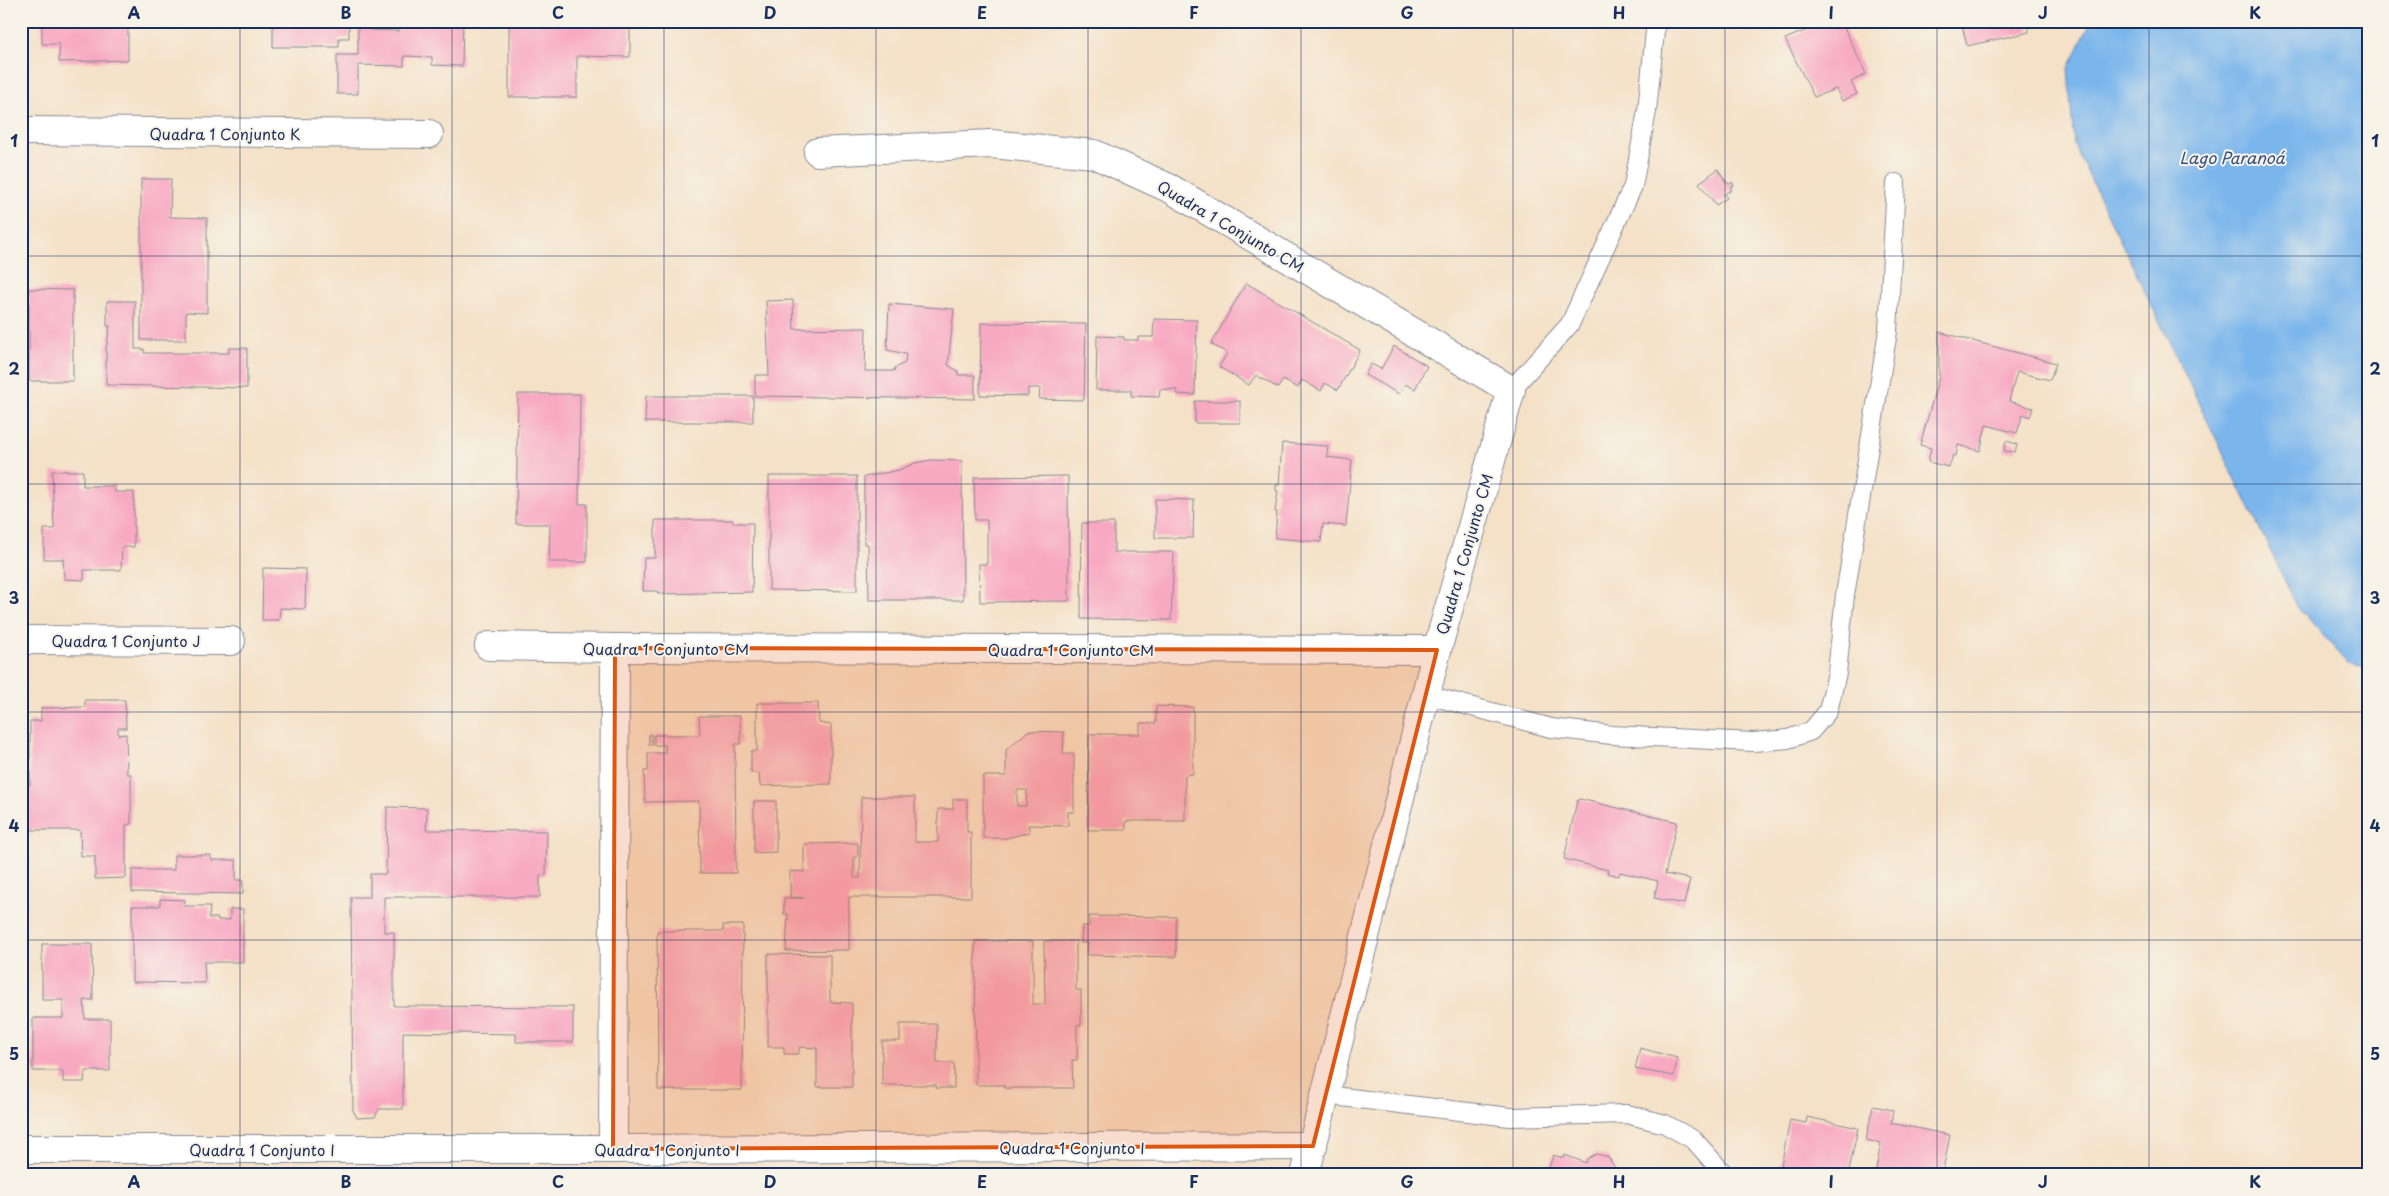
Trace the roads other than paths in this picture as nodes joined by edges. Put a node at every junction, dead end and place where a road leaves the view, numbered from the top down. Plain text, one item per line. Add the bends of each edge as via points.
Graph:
1 (1656, 21) edge
2 (21, 131) edge
3 (429, 134) dead end
4 (818, 152) dead end
5 (1896, 182) dead end
6 (1511, 390) junction
7 (21, 640) edge
8 (231, 641) dead end
9 (489, 646) dead end
10 (615, 648) junction
11 (1437, 650) junction
12 (1424, 694) junction
13 (1325, 1095) junction
14 (1313, 1146) junction
15 (21, 1149) edge
16 (613, 1149) junction
17 (1305, 1175) edge
18 (1725, 1175) edge

1 - 6 lane via 1648,111 1633,186 1570,324
2 - 3 street, Quadra 1 Conjunto K
4 - 6 street, Quadra 1 Conjunto CM via 991,144 1094,154 1171,189
5 - 12 lane via 1888,331 1845,595 1837,673 1828,711 1811,732 1788,739 1754,742 1612,735 1551,728
6 - 11 street, Quadra 1 Conjunto CM
7 - 8 street, Quadra 1 Conjunto J
9 - 10 street, Quadra 1 Conjunto CM
10 - 11 street, Quadra 1 Conjunto CM
10 - 16 street
11 - 12 street
12 - 13 street
13 - 14 street
13 - 18 lane via 1510,1117 1627,1114 1665,1124 1694,1140
14 - 16 street, Quadra 1 Conjunto I
14 - 17 street
15 - 16 street, Quadra 1 Conjunto I

